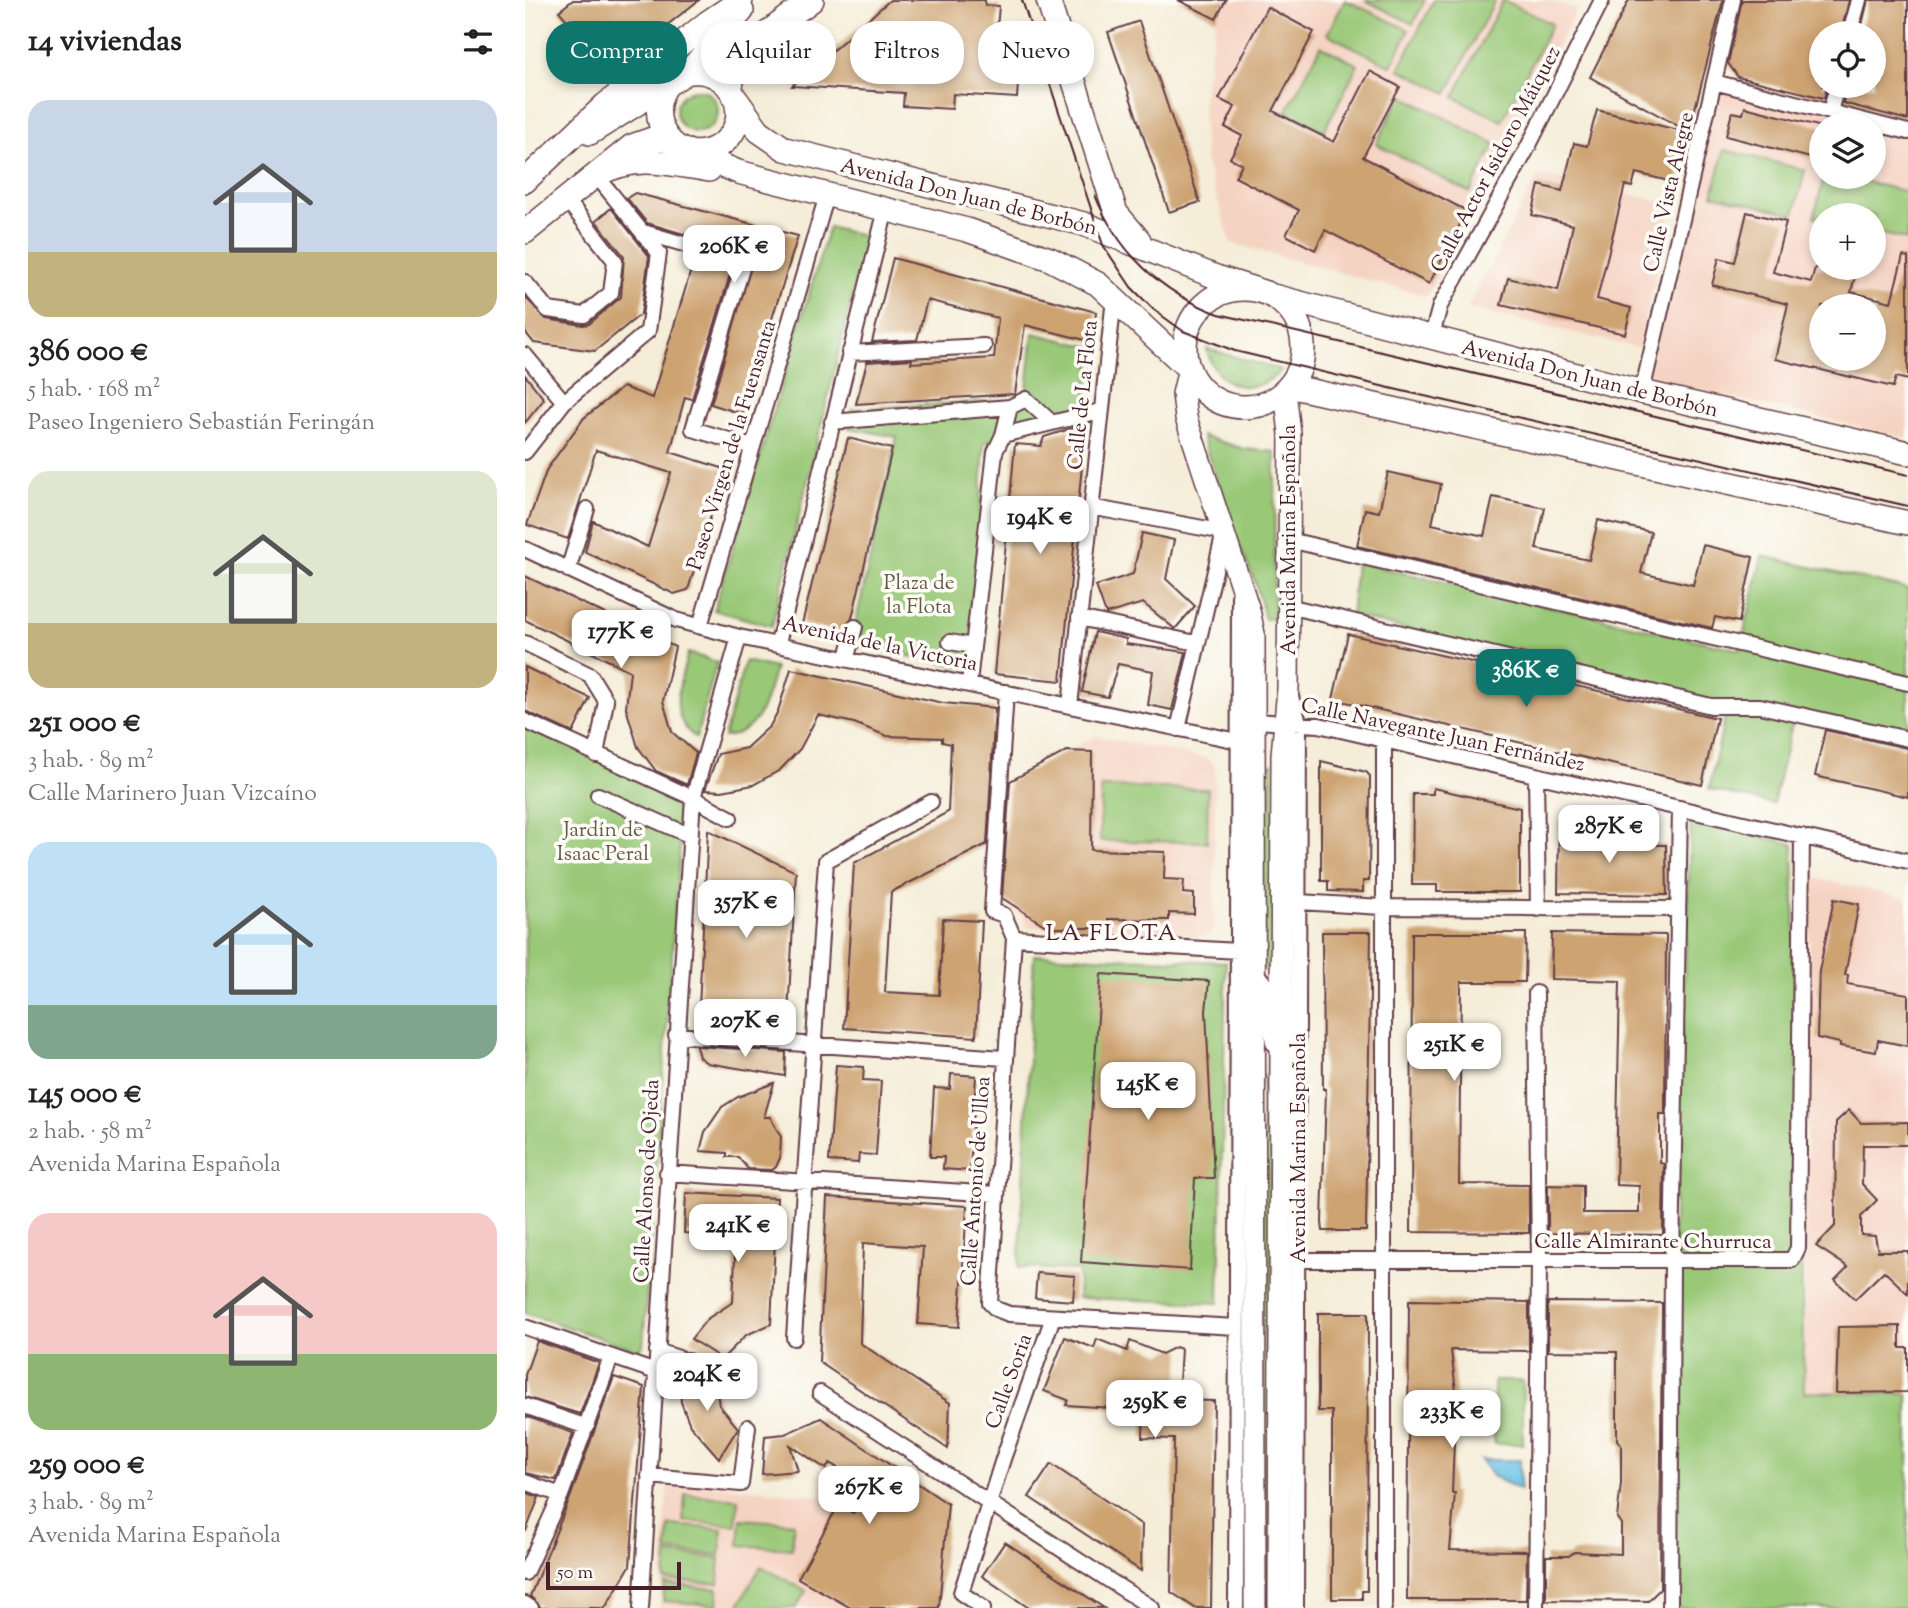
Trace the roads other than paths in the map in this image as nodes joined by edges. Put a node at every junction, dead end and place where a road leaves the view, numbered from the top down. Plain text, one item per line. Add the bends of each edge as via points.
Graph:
1 (741, 0) edge
2 (753, 0) edge
3 (812, 0) edge
4 (1048, 0) edge
5 (1602, 0) edge
6 (1733, 0) edge
7 (1859, 0) edge
8 (1853, 21) edge
9 (687, 68) edge
10 (687, 77) edge
11 (1714, 82) junction
12 (668, 84) edge
13 (673, 84) edge
14 (733, 94) junction
15 (1834, 98) edge
16 (1830, 112) joint
17 (1886, 126) edge
18 (1908, 132) edge
19 (678, 146) junction
20 (532, 175) edge
21 (596, 175) junction
22 (767, 179) junction
23 (827, 195) junction
24 (565, 199) junction
25 (886, 209) junction
26 (525, 232) edge
27 (642, 232) junction
28 (1157, 254) junction
29 (525, 282) edge
30 (1265, 293) junction
31 (1114, 298) junction
32 (1431, 339) junction
33 (984, 346) dead end
34 (849, 353) junction
35 (525, 355) edge
36 (1189, 369) junction
37 (1287, 388) junction
38 (1642, 392) junction
39 (564, 402) junction
40 (1010, 407) junction
41 (1100, 411) junction
42 (832, 422) junction
43 (1051, 422) junction
44 (1003, 435) junction
45 (752, 447) junction
46 (525, 452) edge
47 (1908, 453) edge
48 (1090, 507) junction
49 (587, 509) dead end
50 (1908, 523) edge
51 (1224, 532) junction
52 (1289, 540) junction
53 (525, 549) edge
54 (568, 570) junction
55 (1239, 580) junction
56 (1288, 606) junction
57 (1079, 618) junction
58 (700, 626) junction
59 (855, 627) dead end
60 (739, 637) junction
61 (950, 642) dead end
62 (525, 643) edge
63 (778, 643) junction
64 (1196, 643) junction
65 (973, 646) junction
66 (847, 657) junction
67 (969, 683) junction
68 (1908, 683) edge
69 (1006, 692) junction
70 (1070, 706) junction
71 (525, 721) edge
72 (1255, 721) junction
73 (1292, 722) junction
74 (1178, 729) junction
75 (1908, 739) edge
76 (1238, 741) junction
77 (1384, 741) junction
78 (596, 755) junction
79 (1536, 775) junction
80 (599, 795) dead end
81 (693, 798) junction
82 (931, 802) dead end
83 (1680, 808) junction
84 (730, 818) dead end
85 (691, 836) junction
86 (1802, 836) junction
87 (1908, 861) edge
88 (1299, 902) junction
89 (1382, 907) junction
90 (1538, 909) junction
91 (1678, 909) junction
92 (1014, 938) junction
93 (1238, 951) junction
94 (1255, 968) junction
95 (1536, 993) dead end
96 (676, 1035) junction
97 (813, 1042) junction
98 (1004, 1058) junction
99 (1280, 1088) junction
100 (667, 1173) junction
101 (804, 1183) junction
102 (996, 1194) junction
103 (1297, 1260) junction
104 (1382, 1260) junction
105 (1539, 1261) junction
106 (1672, 1262) junction
107 (1053, 1317) junction
108 (1236, 1326) junction
109 (525, 1327) edge
110 (794, 1338) dead end
111 (657, 1351) junction
112 (611, 1357) junction
113 (656, 1371) junction
114 (722, 1372) dead end
115 (820, 1393) dead end
116 (525, 1406) edge
117 (587, 1427) junction
118 (748, 1427) dead end
119 (649, 1476) junction
120 (525, 1482) edge
121 (561, 1495) junction
122 (989, 1503) junction
123 (1253, 1533) junction
124 (525, 1573) edge
125 (1236, 1580) junction
126 (525, 1604) edge
127 (531, 1608) edge
128 (641, 1608) edge
129 (983, 1608) edge
130 (1152, 1608) edge
131 (1236, 1608) edge
132 (1255, 1608) edge
133 (1279, 1608) edge
134 (1296, 1608) edge
135 (1384, 1608) edge
136 (1536, 1608) edge
137 (1670, 1608) edge

1 - 20 main road via 605,105
2 - 9 main road
3 - 14 main road via 745,55 735,70
4 - 28 main road via 1115,213
5 - 32 street, Calle Actor Isidoro Máiquez via 1440,306
6 - 11 street, Calle Vista Alegre
7 - 8 street
10 - 14 main road via 707,73 720,78
11 - 16 street
11 - 38 street, Calle Vista Alegre
12 - 20 main road
13 - 19 main road via 657,110 661,129
14 - 19 main road via 737,120 727,139 709,150
14 - 28 main road, Avenida Don Juan de Borbón via 759,131 785,149 1084,223
15 - 16 street
17 - 18 street
19 - 21 main road via 652,139 636,143
19 - 22 main road, Avenida Don Juan de Borbón
21 - 22 main road via 641,160
21 - 24 main road
21 - 27 street
22 - 23 main road, Avenida Don Juan de Borbón
23 - 25 main road, Avenida Don Juan de Borbón
23 - 45 street, Paseo Virgen de la Fuensanta
24 - 26 main road
24 - 29 street via 615,261 611,293 584,315 548,310
25 - 31 main road, Avenida Don Juan de Borbón via 967,230 1050,259 1093,280
25 - 34 street
27 - 39 street via 659,253 648,331
27 - 45 street via 744,262 693,429
28 - 30 main road, Avenida Don Juan de Borbón
30 - 32 main road, Avenida Don Juan de Borbón
30 - 36 main road via 1233,290 1201,307 1187,332
30 - 37 main road via 1296,319 1302,334 1301,366
31 - 36 main road, Avenida Don Juan de Borbón
31 - 41 street, Calle de La Flota
32 - 38 main road, Avenida Don Juan de Borbón
33 - 34 street
34 - 42 street
35 - 39 street
36 - 37 main road via 1201,388 1229,405 1261,405
36 - 51 main road, Avenida Marina Española via 1183,394 1186,418
37 - 50 main road
37 - 52 main road, Avenida Marina Española
38 - 47 main road, Avenida Don Juan de Borbón
39 - 46 street
40 - 42 street
40 - 43 street via 1026,399
40 - 44 street
41 - 43 street
41 - 48 street, Calle de La Flota
42 - 63 street
43 - 44 street
44 - 65 street via 995,453
45 - 58 street, Paseo Virgen de la Fuensanta
48 - 51 street
48 - 57 street, Calle de La Flota
49 - 54 street
51 - 55 main road, Avenida Marina Española
51 - 64 street
52 - 56 main road, Avenida Marina Española
52 - 68 street
53 - 54 street, Avenida de la Victoria
54 - 58 street, Avenida de la Victoria via 676,620
55 - 72 main road, Avenida Marina Española via 1254,635
55 - 76 street, Avenida Marina Española
56 - 73 main road, Avenida Marina Española
56 - 75 street via 1711,706 1760,706
57 - 64 street
57 - 70 street, Calle de La Flota
58 - 60 street, Avenida de la Victoria
59 - 66 street
60 - 63 street, Avenida de la Victoria
60 - 81 street, Calle Alonso de Ojeda
61 - 65 street
62 - 78 street via 590,675 606,701
63 - 66 street, Avenida de la Victoria
64 - 74 street
65 - 67 street
66 - 67 street, Avenida de la Victoria
67 - 69 street, Avenida de la Victoria
69 - 70 street, Avenida de la Victoria
69 - 92 street via 992,911 1004,915
70 - 74 street, Avenida de la Victoria
71 - 78 street
72 - 73 street, Calle Navegante Juan Fernández
72 - 94 main road, Avenida Marina Española
73 - 77 street, Calle Navegante Juan Fernández
73 - 88 street, Avenida Marina Española
73 - 99 main road, Avenida Marina Española via 1282,755
74 - 76 street, Avenida de la Victoria
76 - 93 street, Avenida Marina Española
77 - 79 street, Calle Navegante Juan Fernández
77 - 89 street
78 - 81 street
79 - 83 street, Calle Navegante Juan Fernández
79 - 90 street
80 - 85 street
81 - 84 street
81 - 85 street, Calle Alonso de Ojeda
82 - 97 street via 826,861
83 - 86 street, Calle Navegante Juan Fernández
83 - 91 street
85 - 96 street, Calle Alonso de Ojeda
86 - 87 street, Calle Navegante Juan Fernández
86 - 106 street, Calle Almirante Churruca via 1796,1255 1781,1262
88 - 89 street
88 - 103 street, Avenida Marina Española
89 - 90 street
89 - 104 street
90 - 91 street
91 - 106 street
92 - 93 street
92 - 98 street, Calle Antonio de Ulloa
93 - 94 street, Avenida Marina Española
93 - 108 street, Avenida Marina Española
94 - 99 street, Avenida Marina Española via 1268,992
94 - 123 main road, Avenida Marina Española
95 - 105 street
96 - 97 street
96 - 100 street, Calle Alonso de Ojeda
97 - 98 street
97 - 101 street
98 - 102 street, Calle Antonio de Ulloa
99 - 133 main road, Avenida Marina Española
100 - 101 street
100 - 111 street, Calle Alonso de Ojeda
101 - 102 street
101 - 110 street
102 - 107 street, Calle Antonio de Ulloa via 990,1303 1009,1314
103 - 104 street, Calle Almirante Churruca
103 - 134 street, Avenida Marina Española
104 - 105 street, Calle Almirante Churruca
104 - 135 street
105 - 106 street, Calle Almirante Churruca
105 - 136 street
106 - 137 street
107 - 108 street, Calle Antonio de Ulloa
107 - 122 street, Calle Soria
108 - 125 street, Avenida Marina Española
109 - 112 street
111 - 113 street, Calle Alonso de Ojeda
111 - 114 street
112 - 113 street
112 - 117 street
113 - 119 street, Calle Alonso de Ojeda
115 - 122 street
116 - 117 street
117 - 121 street
118 - 119 street via 741,1484
119 - 128 street, Calle Alonso de Ojeda
120 - 121 street
121 - 124 street
122 - 129 street, Calle Soria via 961,1593
122 - 130 street
123 - 125 street
123 - 132 main road, Avenida Marina Española
125 - 131 street, Avenida Marina Española
126 - 127 street

